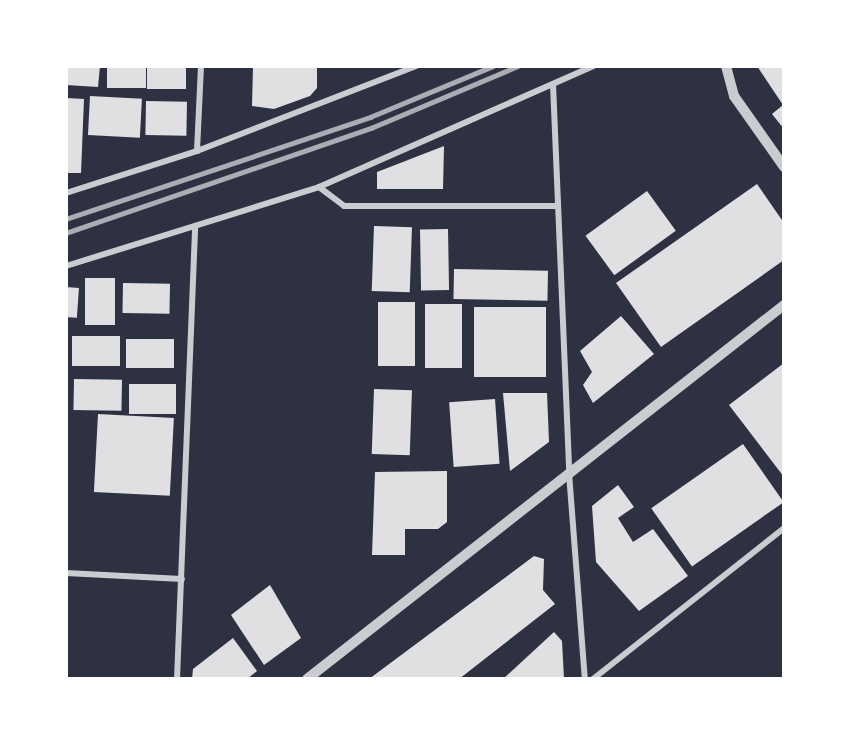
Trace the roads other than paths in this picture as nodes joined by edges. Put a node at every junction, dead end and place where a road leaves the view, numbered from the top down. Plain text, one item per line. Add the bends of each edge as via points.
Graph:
1 (201, 66) edge
2 (416, 66) edge
3 (593, 66) edge
4 (726, 66) edge
5 (553, 84) junction
6 (197, 151) junction
7 (784, 168) edge
8 (319, 187) junction
9 (66, 193) edge
10 (558, 206) junction
11 (195, 226) junction
12 (66, 266) edge
13 (784, 305) edge
14 (569, 473) junction
15 (784, 528) edge
16 (66, 573) edge
17 (182, 579) junction
18 (177, 679) edge
19 (308, 679) edge
20 (585, 679) edge
21 (593, 679) edge

1 - 6 street
2 - 6 street
3 - 5 street
4 - 7 street via 734,96
5 - 8 street
5 - 10 street
6 - 9 street
8 - 10 street via 344,206
8 - 11 street
10 - 14 street
11 - 12 street
11 - 17 street
13 - 14 street
14 - 19 street
14 - 20 street
15 - 21 street
16 - 17 street
17 - 18 street

